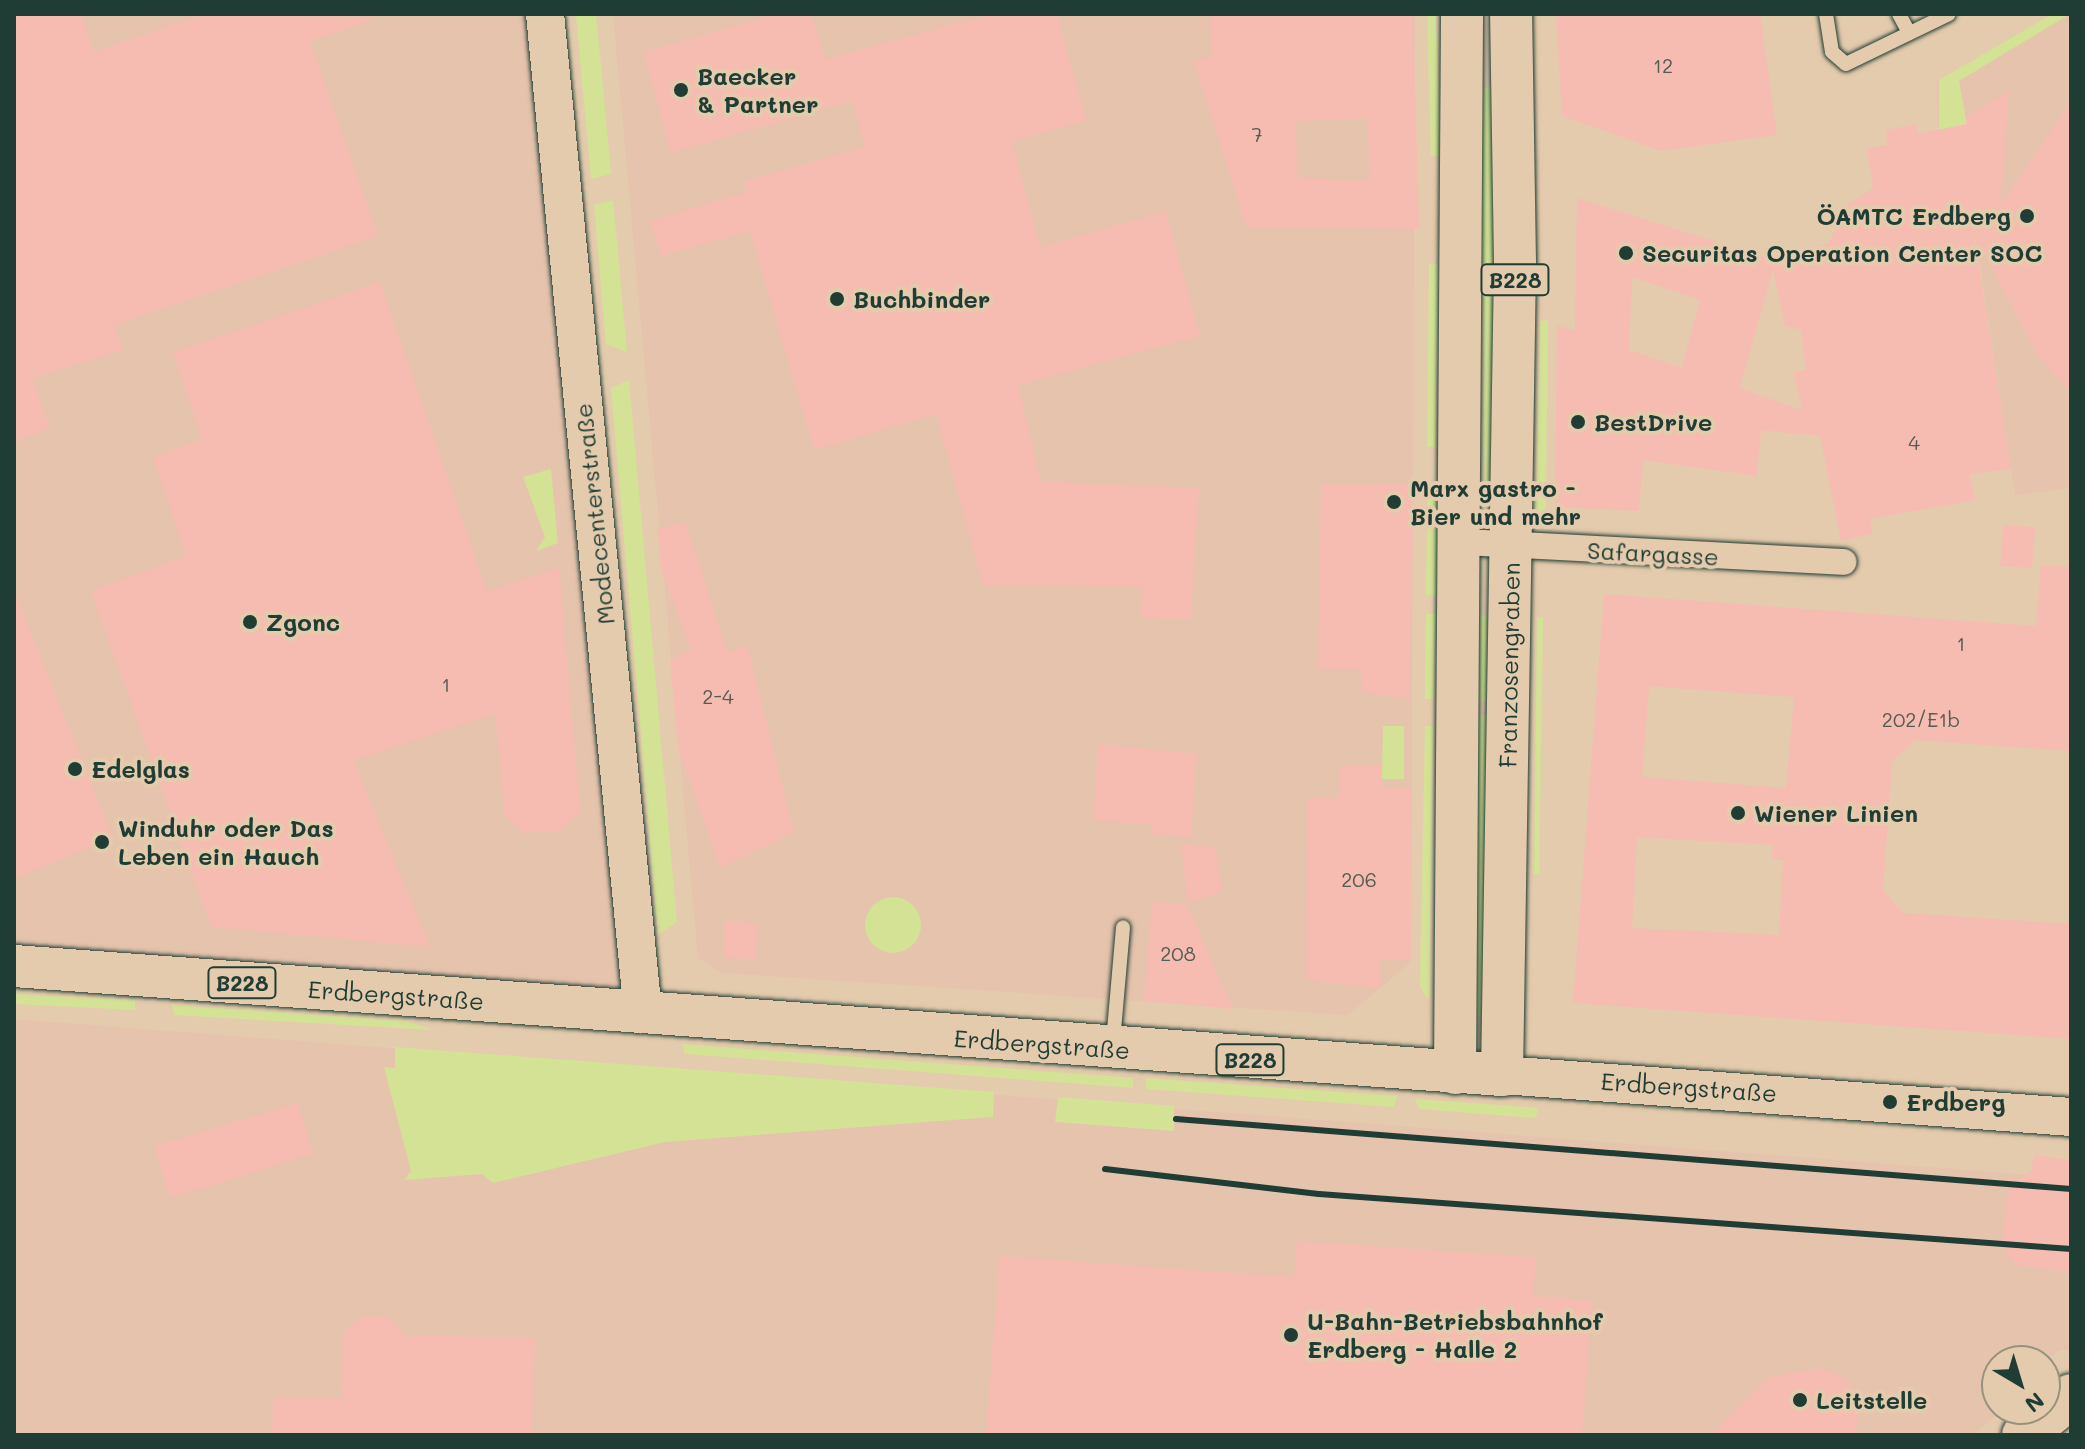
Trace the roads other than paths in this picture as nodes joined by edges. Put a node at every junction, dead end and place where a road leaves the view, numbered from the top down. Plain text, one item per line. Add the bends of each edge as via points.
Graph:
1 (545, 14) edge
2 (1462, 14) edge
3 (1511, 14) edge
4 (1826, 14) edge
5 (1899, 14) edge
6 (1949, 14) edge
7 (1909, 33) junction
8 (1463, 542) junction
9 (1510, 545) junction
10 (1843, 562) dead end
11 (1123, 927) dead end
12 (14, 966) edge
13 (643, 1014) junction
14 (1112, 1050) junction
15 (1455, 1073) junction
16 (1502, 1075) junction
17 (2071, 1117) edge
18 (2071, 1396) edge
19 (2024, 1435) edge

1 - 13 street, Modecenterstraße
2 - 8 main road, Franzosengraben / B228
3 - 9 main road, Franzosengraben / B228
4 - 7 lane via 1832,52 1846,64
5 - 7 lane
6 - 7 lane
8 - 9 street, Safargasse
8 - 15 main road, Franzosengraben / B228
9 - 10 street, Safargasse
9 - 16 main road, Franzosengraben / B228
11 - 14 lane
12 - 13 main road, Erdbergstraße / B228
13 - 14 main road, Erdbergstraße / B228
14 - 15 main road, Erdbergstraße / B228
15 - 16 main road, Erdbergstraße / B228
16 - 17 street, Erdbergstraße
18 - 19 highway

